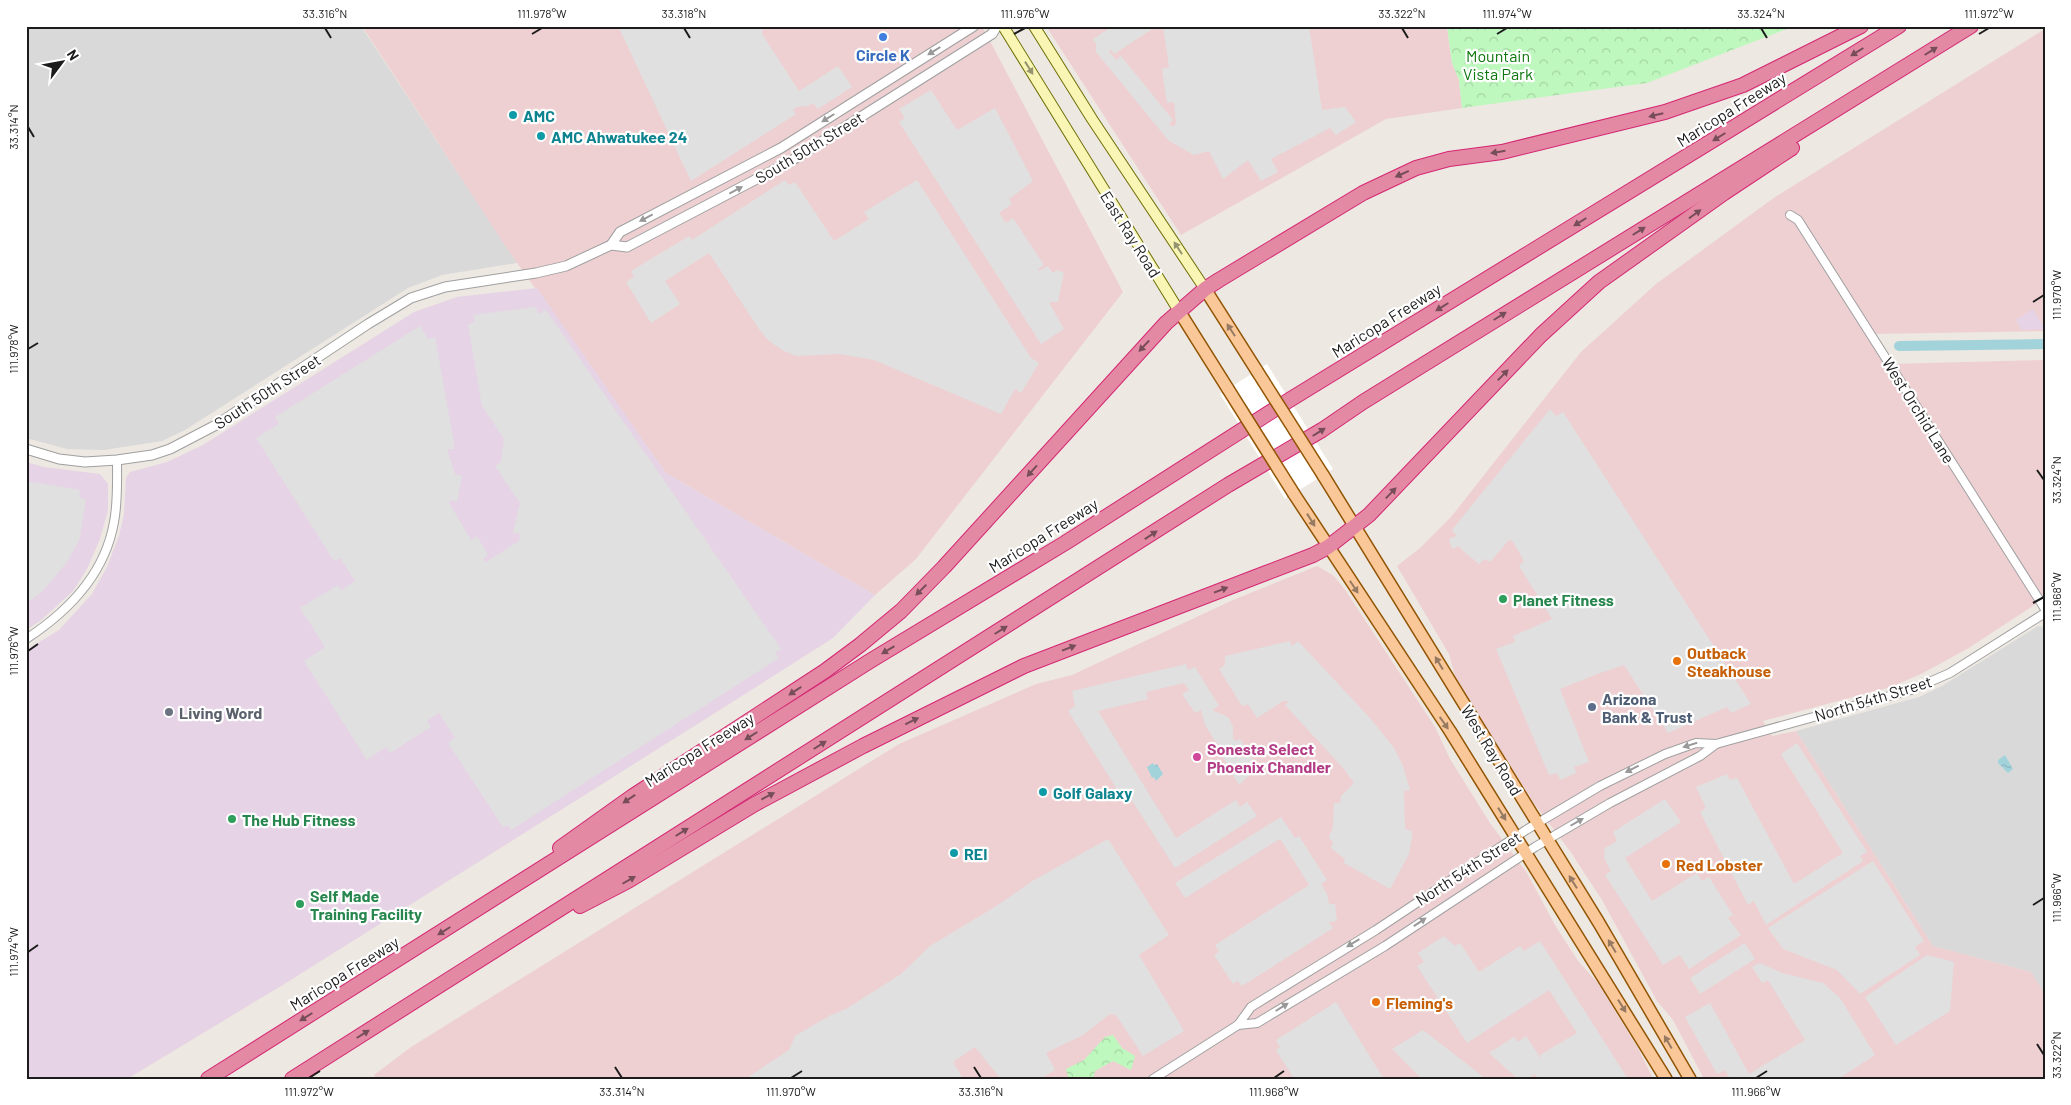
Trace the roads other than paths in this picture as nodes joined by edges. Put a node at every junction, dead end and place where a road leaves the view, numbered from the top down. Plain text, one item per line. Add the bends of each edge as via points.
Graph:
1 (974, 26) edge
2 (997, 26) edge
3 (1003, 26) edge
4 (1034, 26) edge
5 (1861, 26) edge
6 (1899, 26) edge
7 (1970, 26) edge
8 (1892, 75) junction
9 (1790, 215) dead end
10 (611, 246) junction
11 (1205, 289) junction
12 (1179, 312) junction
13 (1290, 424) joint
14 (1261, 441) joint
15 (26, 449) edge
16 (118, 460) junction
17 (1355, 526) junction
18 (1328, 547) junction
19 (2045, 609) edge
20 (2045, 614) edge
21 (26, 639) edge
22 (1716, 744) junction
23 (1537, 824) junction
24 (1516, 837) junction
25 (1547, 840) junction
26 (1526, 853) junction
27 (485, 905) junction
28 (508, 942) junction
29 (1238, 1025) junction
30 (208, 1079) edge
31 (292, 1079) edge
32 (1153, 1079) edge
33 (1666, 1079) edge
34 (1690, 1079) edge

1 -> 10 street, South 50th Street via 781,148 620,232
10 -> 2 street, South 50th Street via 627,247 791,161 992,34
3 -> 12 main road, East Ray Road
11 -> 4 main road, East Ray Road
5 -> 11 highway via 1743,85 1664,112 1502,152 1449,159 1416,168 1363,194
6 -> 27 highway, Maricopa Freeway via 1322,380
8 -> 7 highway
17 -> 8 highway via 1386,498 1541,335 1599,282 1796,146
28 -> 8 highway via 1228,485 1322,430
9 - 19 street, West Orchid Lane via 1798,220
10 - 16 street, South 50th Street via 566,266 445,288 411,298 216,425 170,450
11 - 12 highway
13 -> 11 main road, East Ray Road, bridge
12 - 14 main road, East Ray Road, bridge
12 -> 27 highway via 901,611 825,671 590,825
13 - 17 main road, West Ray Road, bridge
14 -> 18 main road, West Ray Road, bridge
15 - 16 street, South 50th Street via 59,459
16 - 21 street via 114,522 99,566 66,609
17 - 18 highway
23 -> 17 main road, West Ray Road
18 -> 24 main road, West Ray Road
28 -> 18 highway via 628,881 771,795 1024,666
20 - 22 street, North 54th Street via 1950,673 1911,690
22 -> 23 street, North 54th Street via 1696,743 1648,761
25 -> 22 street, North 54th Street via 1610,802 1700,756
23 - 24 street, North 54th Street
23 - 25 main road, West Ray Road
24 - 26 main road, West Ray Road
24 -> 29 street, North 54th Street via 1376,930 1251,1007
25 - 26 street, North 54th Street
34 -> 25 main road, West Ray Road
29 -> 26 street, North 54th Street via 1257,1023 1385,946
26 -> 33 main road, West Ray Road
27 -> 30 highway, Maricopa Freeway
31 -> 28 highway
29 - 32 street, North 54th Street

